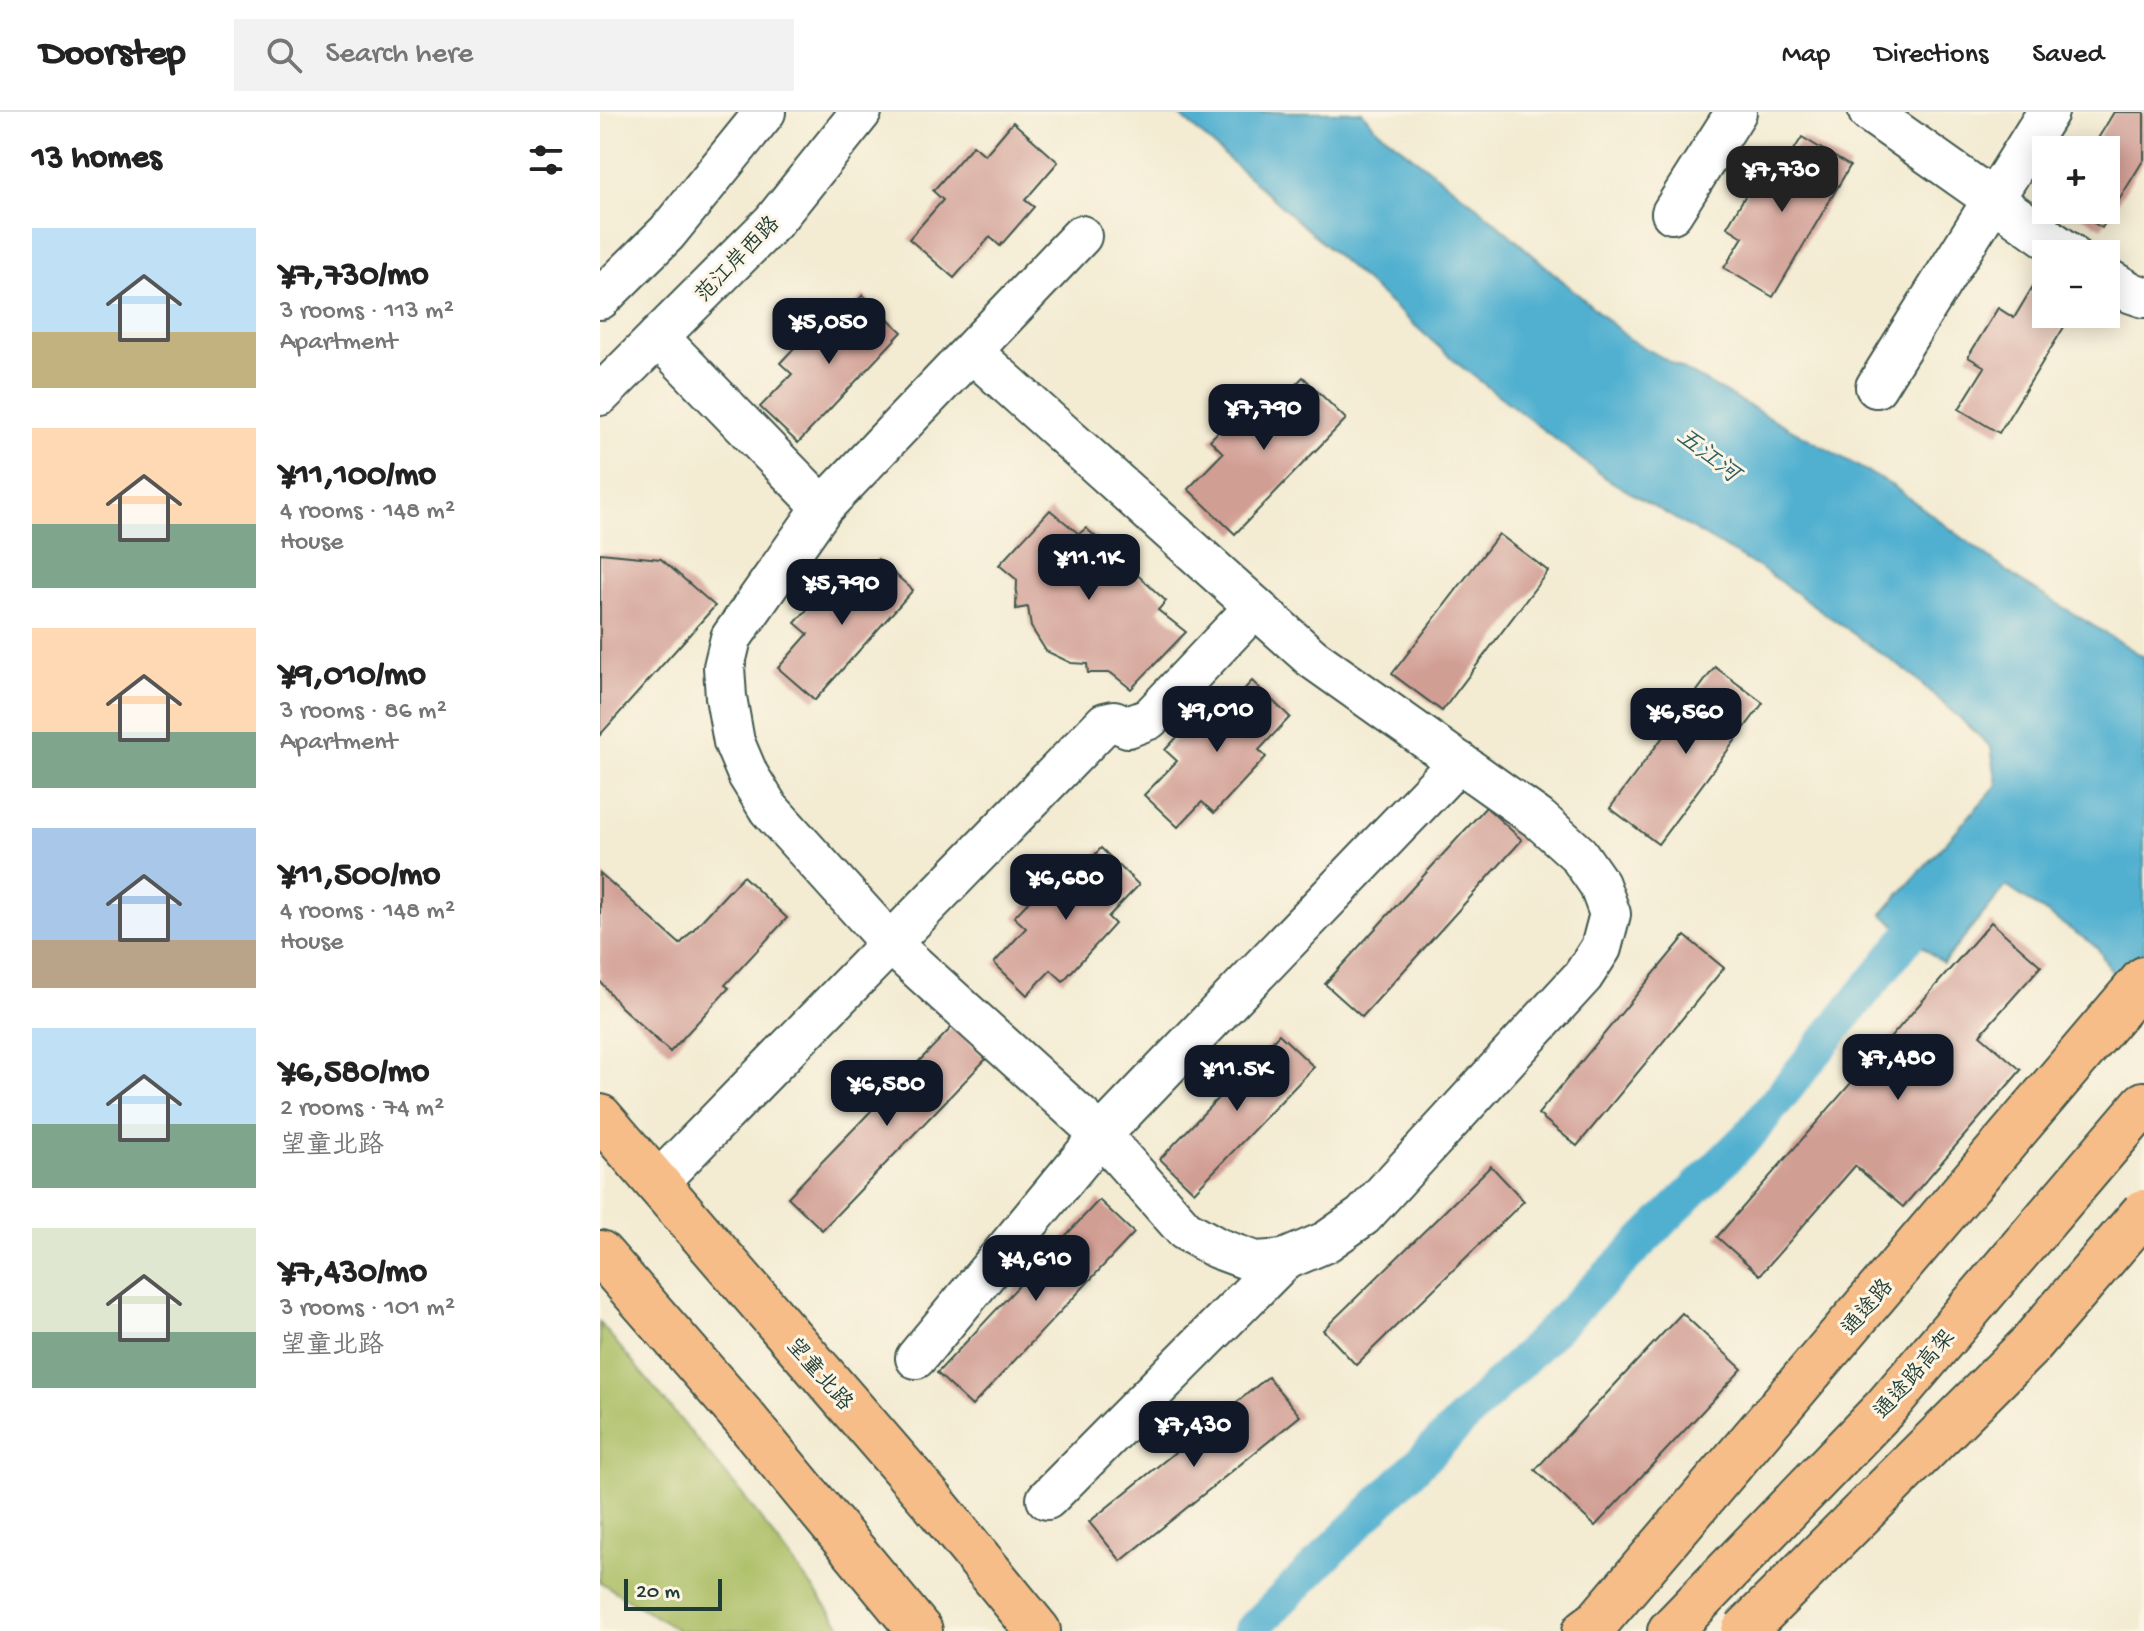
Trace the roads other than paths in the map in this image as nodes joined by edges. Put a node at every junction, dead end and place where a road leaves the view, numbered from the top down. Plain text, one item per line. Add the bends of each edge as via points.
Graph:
1 (765, 112) edge
2 (861, 112) edge
3 (1736, 112) edge
4 (1869, 112) edge
5 (2048, 112) edge
6 (1992, 197) junction
7 (1672, 213) dead end
8 (1081, 236) dead end
9 (2051, 240) edge
10 (605, 285) edge
11 (2120, 286) edge
12 (2144, 297) edge
13 (658, 337) junction
14 (972, 352) junction
15 (1876, 387) dead end
16 (600, 395) edge
17 (823, 507) junction
18 (1255, 607) junction
19 (1459, 762) junction
20 (891, 944) junction
21 (2144, 979) edge
22 (2144, 1104) edge
23 (600, 1117) edge
24 (1101, 1135) junction
25 (657, 1183) junction
26 (2144, 1214) edge
27 (600, 1253) edge
28 (1284, 1260) junction
29 (916, 1358) dead end
30 (1047, 1499) dead end
31 (920, 1631) edge
32 (1038, 1631) edge
33 (1585, 1631) edge
34 (1670, 1631) edge
35 (1744, 1631) edge
36 (1771, 1631) edge

1 - 10 street via 667,233
2 - 13 street, 范江岸西路 via 773,222
3 - 7 street
4 - 6 street
5 - 6 street
6 - 9 street
6 - 15 street
8 - 14 street
11 - 12 street
13 - 16 street, 范江岸西路
13 - 17 street
14 - 17 street
14 - 18 street
17 - 20 street via 731,638 724,667 726,697 734,742 769,809
18 - 19 street via 1312,658
18 - 20 street via 1149,719 1128,727 1105,723
19 - 24 street
19 - 28 street via 1578,854 1599,884 1610,914 1601,948 1583,976 1363,1216 1326,1242
20 - 24 street
20 - 25 street
21 - 33 main road, 通途路
22 - 34 main road, 通途路高架 via 1885,1408
23 - 25 main road, 望童北路
24 - 28 street via 1185,1230 1255,1262
24 - 29 street
25 - 32 main road, 望童北路
26 - 35 main road, bridge via 2029,1346
26 - 36 main road
27 - 31 main road
28 - 30 street

